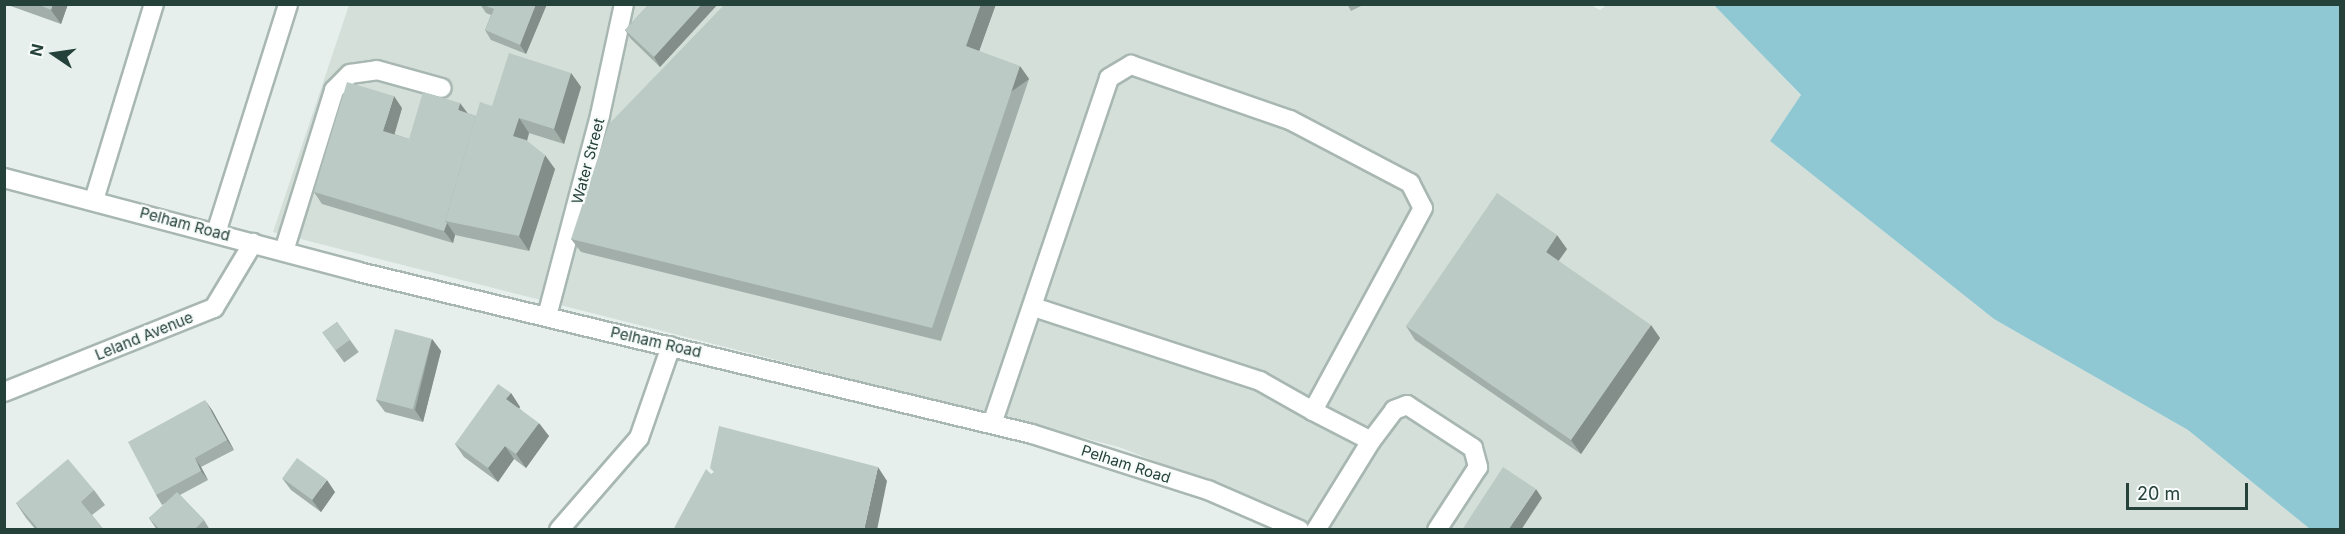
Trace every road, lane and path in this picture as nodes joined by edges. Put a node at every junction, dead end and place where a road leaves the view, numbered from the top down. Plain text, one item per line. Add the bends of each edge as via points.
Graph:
1 (154, 4) edge
2 (288, 4) edge
3 (624, 4) edge
4 (442, 88) dead end
5 (4, 178) edge
6 (94, 200) junction
7 (216, 233) junction
8 (253, 243) junction
9 (284, 251) junction
10 (1033, 307) junction
11 (547, 316) junction
12 (671, 346) junction
13 (4, 392) edge
14 (1313, 411) junction
15 (992, 424) junction
16 (1371, 441) junction
17 (559, 530) edge
18 (1300, 530) edge
19 (1316, 530) edge
20 (1437, 530) edge

1 - 6 main road
2 - 7 main road
3 - 11 main road, Water Street via 600,115
4 - 9 main road via 377,70 350,74 334,90
5 - 6 main road, Pelham Road
6 - 7 main road, Pelham Road
7 - 8 main road, Pelham Road
8 - 9 main road, Pelham Road
8 - 13 main road, Leland Avenue via 214,308
9 - 11 main road, Pelham Road
10 - 14 main road via 1260,381
10 - 14 main road via 1109,78 1131,65 1290,120 1410,183 1423,208
10 - 15 main road
11 - 12 main road, Pelham Road
12 - 15 main road, Pelham Road
12 - 17 main road via 639,438
14 - 16 main road
15 - 18 main road, Pelham Road via 1208,490
16 - 19 main road
16 - 20 main road via 1394,410 1407,405 1473,448 1478,467

